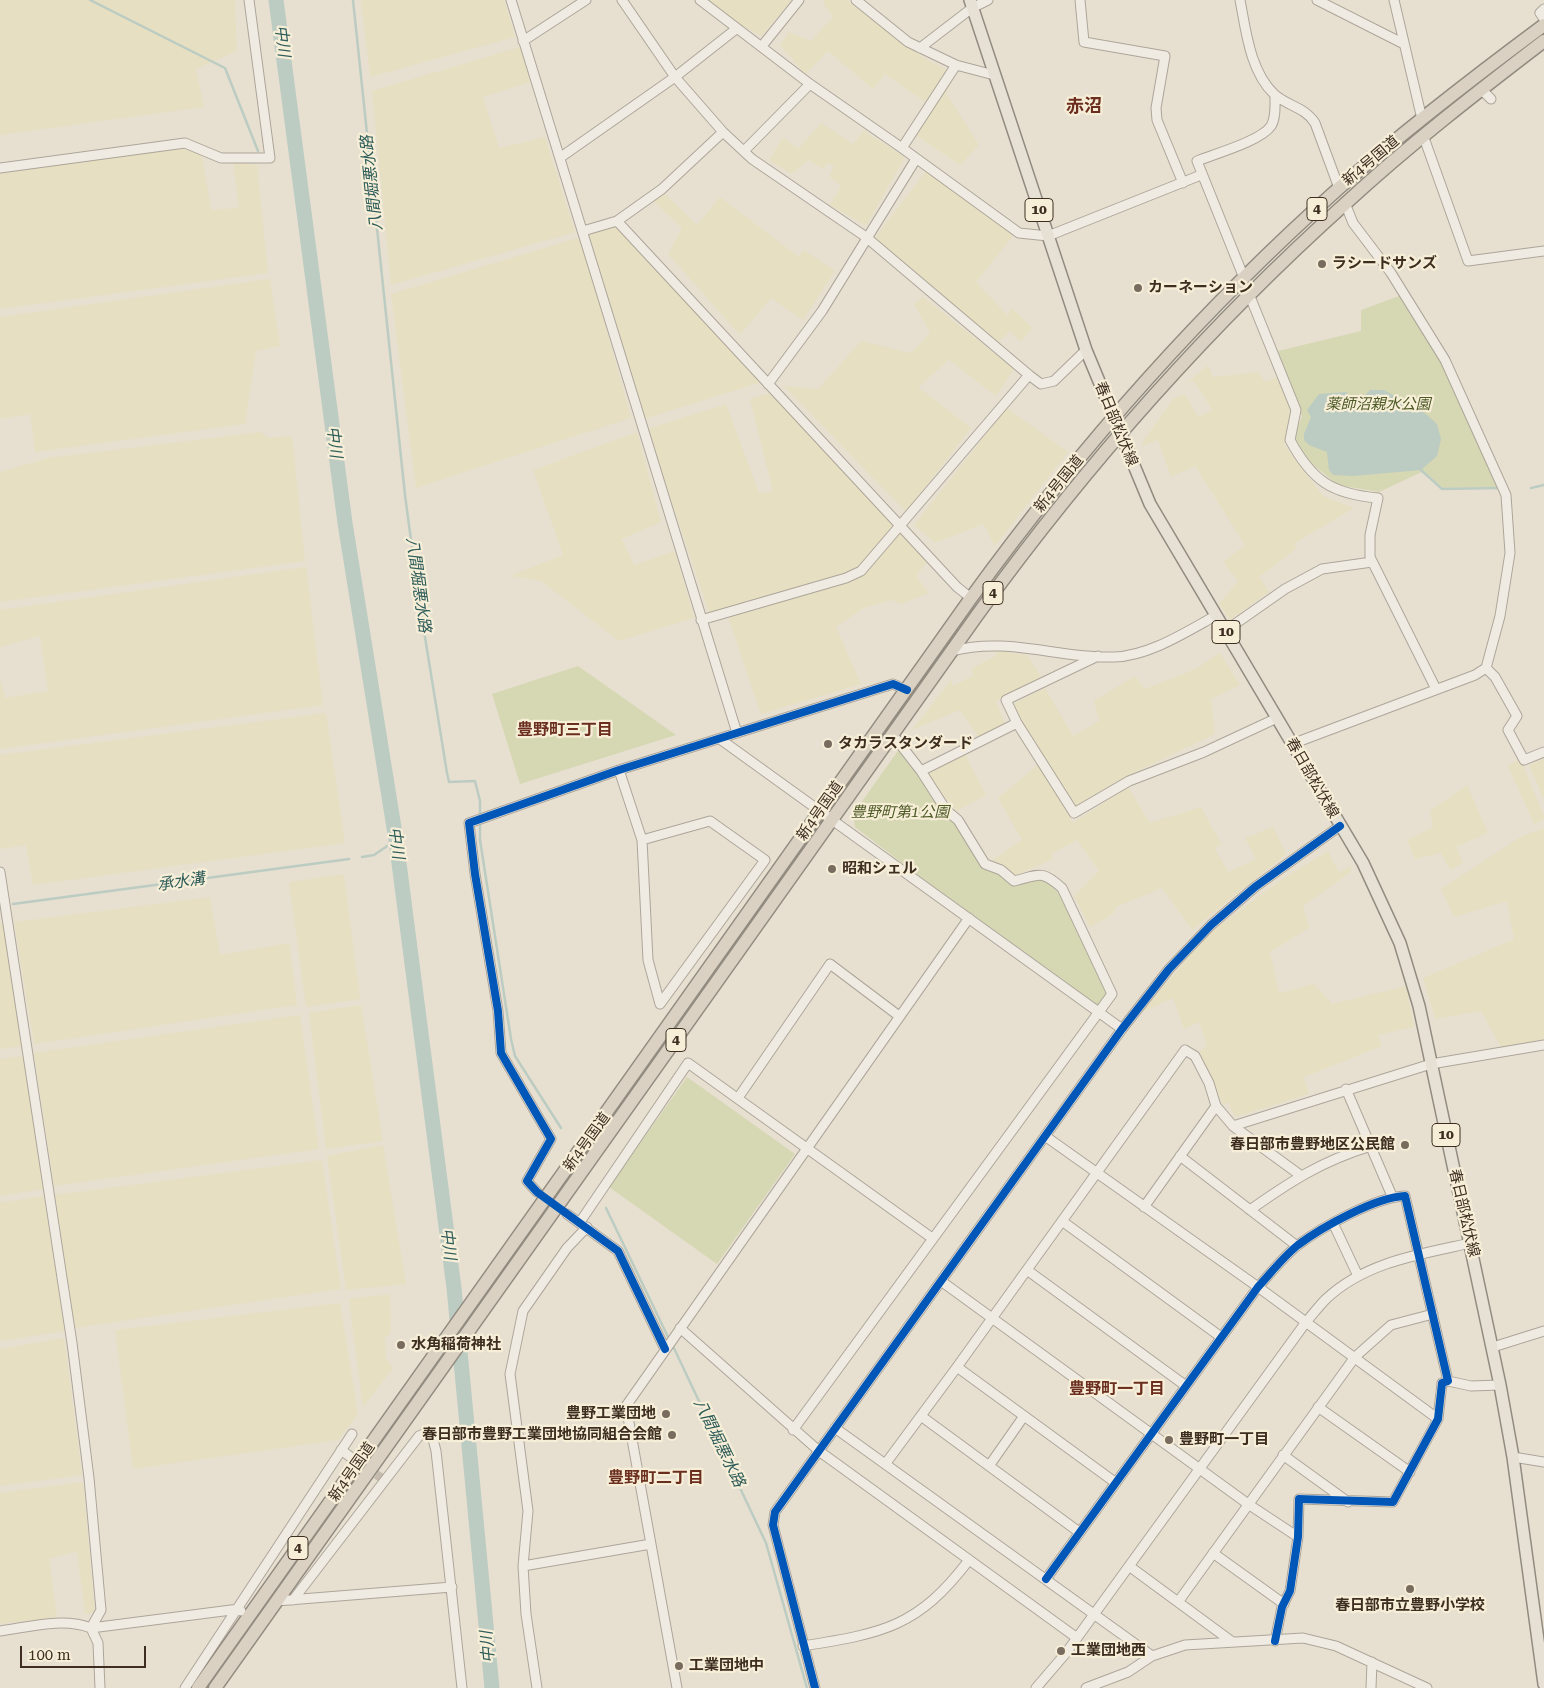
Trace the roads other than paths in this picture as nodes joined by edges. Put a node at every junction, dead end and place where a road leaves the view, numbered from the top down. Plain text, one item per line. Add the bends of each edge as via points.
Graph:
1 (250, 0) edge
2 (511, 0) edge
3 (586, 0) edge
4 (622, 0) edge
5 (700, 0) edge
6 (799, 0) edge
7 (856, 0) edge
8 (988, 0) edge
9 (1080, 0) edge
10 (1240, 0) edge
11 (1317, 0) edge
12 (1394, 0) edge
13 (971, 4) edge
14 (1544, 9) edge
15 (1544, 19) edge
16 (1544, 25) edge
17 (736, 29) junction
18 (523, 41) junction
19 (1544, 41) edge
20 (1402, 42) junction
21 (762, 46) junction
22 (920, 48) junction
23 (956, 65) junction
24 (994, 75) junction
25 (675, 77) junction
26 (810, 84) junction
27 (1481, 89) junction
28 (1275, 96) junction
29 (1491, 99) dead end
30 (1422, 119) junction
31 (723, 132) junction
32 (1423, 135) junction
33 (902, 148) junction
34 (744, 151) junction
35 (561, 157) junction
36 (916, 160) junction
37 (0, 168) edge
38 (1201, 174) junction
39 (1183, 183) junction
40 (1339, 188) junction
41 (1345, 203) junction
42 (617, 221) junction
43 (584, 231) junction
44 (1048, 236) junction
45 (866, 237) junction
46 (1544, 252) edge
47 (1244, 278) junction
48 (1249, 294) junction
49 (1086, 350) junction
50 (1029, 376) junction
51 (768, 384) junction
52 (1114, 418) junction
53 (1120, 435) junction
54 (901, 526) junction
55 (1372, 562) junction
56 (971, 598) junction
57 (1216, 616) junction
58 (702, 620) junction
59 (1225, 631) junction
60 (952, 651) junction
61 (1098, 656) junction
62 (1486, 668) junction
63 (1436, 689) junction
64 (907, 690) junction
65 (1277, 718) junction
66 (1017, 723) junction
67 (737, 733) junction
68 (893, 735) junction
69 (720, 738) junction
70 (1292, 744) junction
71 (1544, 752) edge
72 (619, 770) junction
73 (921, 771) junction
74 (820, 811) junction
75 (833, 820) junction
76 (1340, 826) junction
77 (642, 840) junction
78 (0, 872) edge
79 (2, 897) edge
80 (969, 918) junction
81 (1098, 1011) junction
82 (899, 1016) junction
83 (1122, 1029) junction
84 (1544, 1045) edge
85 (1431, 1064) junction
86 (1346, 1089) junction
87 (738, 1098) junction
88 (1216, 1106) junction
89 (1233, 1126) junction
90 (1045, 1136) junction
91 (1371, 1146) junction
92 (806, 1148) junction
93 (1180, 1156) junction
94 (1096, 1174) junction
95 (1300, 1175) junction
96 (536, 1192) dead end
97 (1392, 1196) junction
98 (1144, 1207) junction
99 (1250, 1210) junction
100 (568, 1214) dead end
101 (1062, 1221) junction
102 (1333, 1223) junction
103 (583, 1225) junction
104 (932, 1238) junction
105 (1471, 1243) junction
106 (1297, 1246) junction
107 (1420, 1254) junction
108 (1027, 1270) junction
109 (1358, 1276) junction
110 (941, 1282) junction
111 (1258, 1287) junction
112 (1433, 1314) junction
113 (991, 1319) junction
114 (1306, 1322) junction
115 (1544, 1331) edge
116 (677, 1332) junction
117 (1221, 1337) junction
118 (666, 1347) junction
119 (1493, 1347) junction
120 (1355, 1357) junction
121 (957, 1367) junction
122 (1448, 1380) junction
123 (1500, 1385) junction
124 (1186, 1386) junction
125 (1318, 1407) junction
126 (921, 1416) junction
127 (1024, 1416) junction
128 (1438, 1419) junction
129 (835, 1428) junction
130 (793, 1430) junction
131 (352, 1434) dead end
132 (1151, 1434) junction
133 (341, 1450) junction
134 (819, 1451) junction
135 (1283, 1455) junction
136 (1513, 1457) junction
137 (352, 1458) dead end
138 (1544, 1462) edge
139 (886, 1463) junction
140 (989, 1466) junction
141 (1200, 1469) junction
142 (1410, 1472) junction
143 (1116, 1483) junction
144 (1348, 1502) junction
145 (1248, 1504) junction
146 (1079, 1532) junction
147 (1298, 1537) junction
148 (650, 1544) junction
149 (1213, 1553) junction
150 (969, 1560) junction
151 (523, 1566) junction
152 (1129, 1566) junction
153 (1046, 1579) junction
154 (452, 1587) junction
155 (293, 1600) junction
156 (276, 1601) junction
157 (1178, 1602) junction
158 (1284, 1604) junction
159 (239, 1609) junction
160 (1094, 1615) junction
161 (250, 1617) junction
162 (91, 1628) junction
163 (0, 1631) edge
164 (1078, 1638) junction
165 (1232, 1641) junction
166 (1275, 1641) junction
167 (803, 1646) junction
168 (1152, 1656) junction
169 (1372, 1662) junction
170 (1544, 1684) edge
171 (100, 1688) edge
172 (185, 1688) edge
173 (198, 1688) edge
174 (215, 1688) edge
175 (462, 1688) edge
176 (537, 1688) edge
177 (677, 1688) edge
178 (815, 1688) edge
179 (1036, 1688) edge
180 (1086, 1688) edge
181 (1371, 1688) edge
182 (1427, 1688) edge

1 - 37 street via 270,158 221,158 185,143
2 - 18 street
3 - 18 street
4 - 25 street
5 - 17 street
6 - 21 street
7 - 22 street
8 - 13 street
9 - 39 street via 1084,42 1165,56 1157,120
10 - 28 street via 1250,51 1264,83
11 - 20 street
12 - 20 street
13 - 22 street
13 - 24 main road, 春日部松伏線 / 10
14 - 15 street via 1540,13
16 - 30 highway, 新4号国道 / 4
17 - 21 street
17 - 25 street
18 - 35 street
19 - 27 highway, 新4号国道 / 4
20 - 30 street
21 - 26 street
22 - 23 street
23 - 24 street
23 - 33 street
24 - 44 main road, 春日部松伏線 / 10
25 - 31 street
25 - 35 street
26 - 33 street
26 - 34 street
27 - 29 street
27 - 32 highway, 新4号国道 / 4
28 - 38 street via 1271,126 1262,135 1197,161
28 - 40 street via 1309,114
30 - 40 highway, 新4号国道 / 4
31 - 34 street
31 - 42 street via 662,189
32 - 41 highway, 新4号国道 / 4
32 - 46 street via 1468,261
33 - 36 street
34 - 45 street
35 - 43 street
36 - 44 street via 1019,233
36 - 45 street
38 - 39 street
38 - 47 street
39 - 44 street
40 - 47 highway, 新4号国道 / 4
41 - 48 highway, 新4号国道 / 4
41 - 62 street via 1353,223 1390,273 1445,360 1505,494 1510,553 1500,616
42 - 43 street
42 - 51 street
43 - 58 street
44 - 49 main road, 春日部松伏線 / 10
45 - 50 street
45 - 51 street via 816,321
47 - 52 highway, 新4号国道 / 4
48 - 53 highway, 新4号国道 / 4
48 - 55 street via 1296,410 1290,440 1296,451 1306,466 1334,490 1378,498 1370,535
49 - 50 street via 1054,381 1041,384
49 - 52 main road, 春日部松伏線 / 10
50 - 54 street
51 - 54 street
52 - 53 main road, 春日部松伏線 / 10
52 - 56 highway, 新4号国道 / 4 via 1036,511
53 - 57 main road, 春日部松伏線 / 10 via 1150,504
53 - 60 highway, 新4号国道 / 4 via 1026,549
54 - 56 street
54 - 58 street via 856,574
55 - 59 street via 1322,569 1285,589
55 - 63 street
56 - 64 highway, 新4号国道 / 4
57 - 59 main road, 春日部松伏線 / 10
57 - 61 street via 1157,647 1115,657
58 - 67 street
59 - 65 main road, 春日部松伏線 / 10
60 - 61 street via 998,644
60 - 68 highway, 新4号国道 / 4
61 - 66 street via 1006,700
62 - 63 street
62 - 71 street via 1495,677 1517,716 1508,730 1524,760
63 - 70 street
64 - 67 street via 893,684
64 - 74 highway, 新4号国道 / 4
65 - 66 street via 1204,752 1129,780 1074,813
65 - 70 main road, 春日部松伏線 / 10
66 - 73 street
67 - 69 street
68 - 73 street
68 - 75 highway, 新4号国道 / 4
69 - 72 street
69 - 74 street
70 - 76 main road, 春日部松伏線 / 10
72 - 77 street
72 - 96 street via 469,823 501,1053 551,1139 526,1181
73 - 81 street via 946,810 958,820 985,864 1001,870 1014,881 1039,873 1062,888 1111,988 1112,994
74 - 75 street
74 - 161 highway, 新4号国道 / 4
75 - 80 street
75 - 156 highway, 新4号国道 / 4
76 - 83 street via 1256,887 1211,925 1169,969
76 - 85 main road, 春日部松伏線 / 10 via 1362,863 1400,942 1419,1006
77 - 77 street via 648,960 660,1004 765,860 710,820
78 - 79 street
79 - 162 street via 72,1343 88,1469 101,1610
80 - 81 street
80 - 82 street
81 - 83 street
81 - 104 street
82 - 87 street via 830,964
82 - 92 street
83 - 90 street
84 - 85 street
85 - 86 street
85 - 105 main road, 春日部松伏線 / 10
86 - 89 street
86 - 91 street
87 - 92 street
87 - 103 street via 688,1063
88 - 89 street
88 - 93 street
88 - 94 street via 1195,1056 1185,1050
89 - 95 street
90 - 94 street
90 - 110 street
91 - 95 street via 1338,1156
91 - 97 street
92 - 104 street
92 - 116 street
93 - 98 street
93 - 99 street
94 - 98 street
94 - 101 street
95 - 99 street
97 - 102 street
97 - 107 street via 1405,1196
98 - 111 street
99 - 106 street
100 - 103 street
101 - 108 street
101 - 117 street
102 - 106 street
102 - 109 street
103 - 118 street via 618,1251
103 - 151 street via 523,1311 510,1374 528,1511
104 - 130 street
105 - 107 street
105 - 119 main road, 春日部松伏線 / 10
106 - 111 street
107 - 109 street
107 - 112 street
108 - 113 street
108 - 124 street
109 - 114 street via 1327,1298
110 - 113 street
110 - 129 street
111 - 114 street
111 - 117 street
112 - 120 street via 1390,1325
112 - 122 street
113 - 121 street
113 - 132 street
114 - 120 street
114 - 141 street
115 - 119 street
116 - 118 street
116 - 130 street
117 - 124 street
118 - 148 street via 628,1401 625,1411
119 - 123 main road, 春日部松伏線 / 10
120 - 125 street
120 - 128 street
121 - 126 street
121 - 127 street
122 - 123 street via 1471,1386
122 - 128 street via 1442,1382
123 - 136 main road, 春日部松伏線 / 10
124 - 132 street
125 - 135 street
125 - 142 street
126 - 139 street
126 - 140 street
127 - 140 street
127 - 143 street
128 - 142 street
129 - 134 street
129 - 139 street
130 - 134 street
131 - 133 street
132 - 141 street
132 - 143 street
133 - 137 street
133 - 159 street
134 - 150 street
134 - 167 street via 773,1518
135 - 144 street
135 - 145 street
136 - 138 street
136 - 170 main road, 春日部松伏線 / 10
139 - 153 street
140 - 146 street
141 - 145 street
141 - 152 street
142 - 144 street via 1393,1502
143 - 146 street
144 - 147 street via 1299,1499
145 - 147 street
145 - 149 street
146 - 153 street
147 - 158 street via 1290,1592
148 - 151 street
148 - 177 street
149 - 157 street
149 - 158 street
150 - 164 street
150 - 167 street via 940,1596 912,1616 874,1633
151 - 176 street
152 - 157 street
152 - 160 street
153 - 160 street
154 - 155 street
154 - 155 street via 431,1431 419,1436
154 - 175 street
155 - 156 street
156 - 174 highway, 新4号国道 / 4
157 - 165 street
158 - 166 street
159 - 161 street
159 - 162 street
159 - 172 street
160 - 164 street
160 - 168 street
161 - 173 highway, 新4号国道 / 4
162 - 163 street via 78,1622
162 - 171 street via 98,1643
164 - 179 street
165 - 166 street
165 - 168 street via 1185,1645
166 - 169 street via 1303,1638 1336,1646
167 - 178 street
168 - 180 street via 1128,1672
169 - 181 street
169 - 182 street

